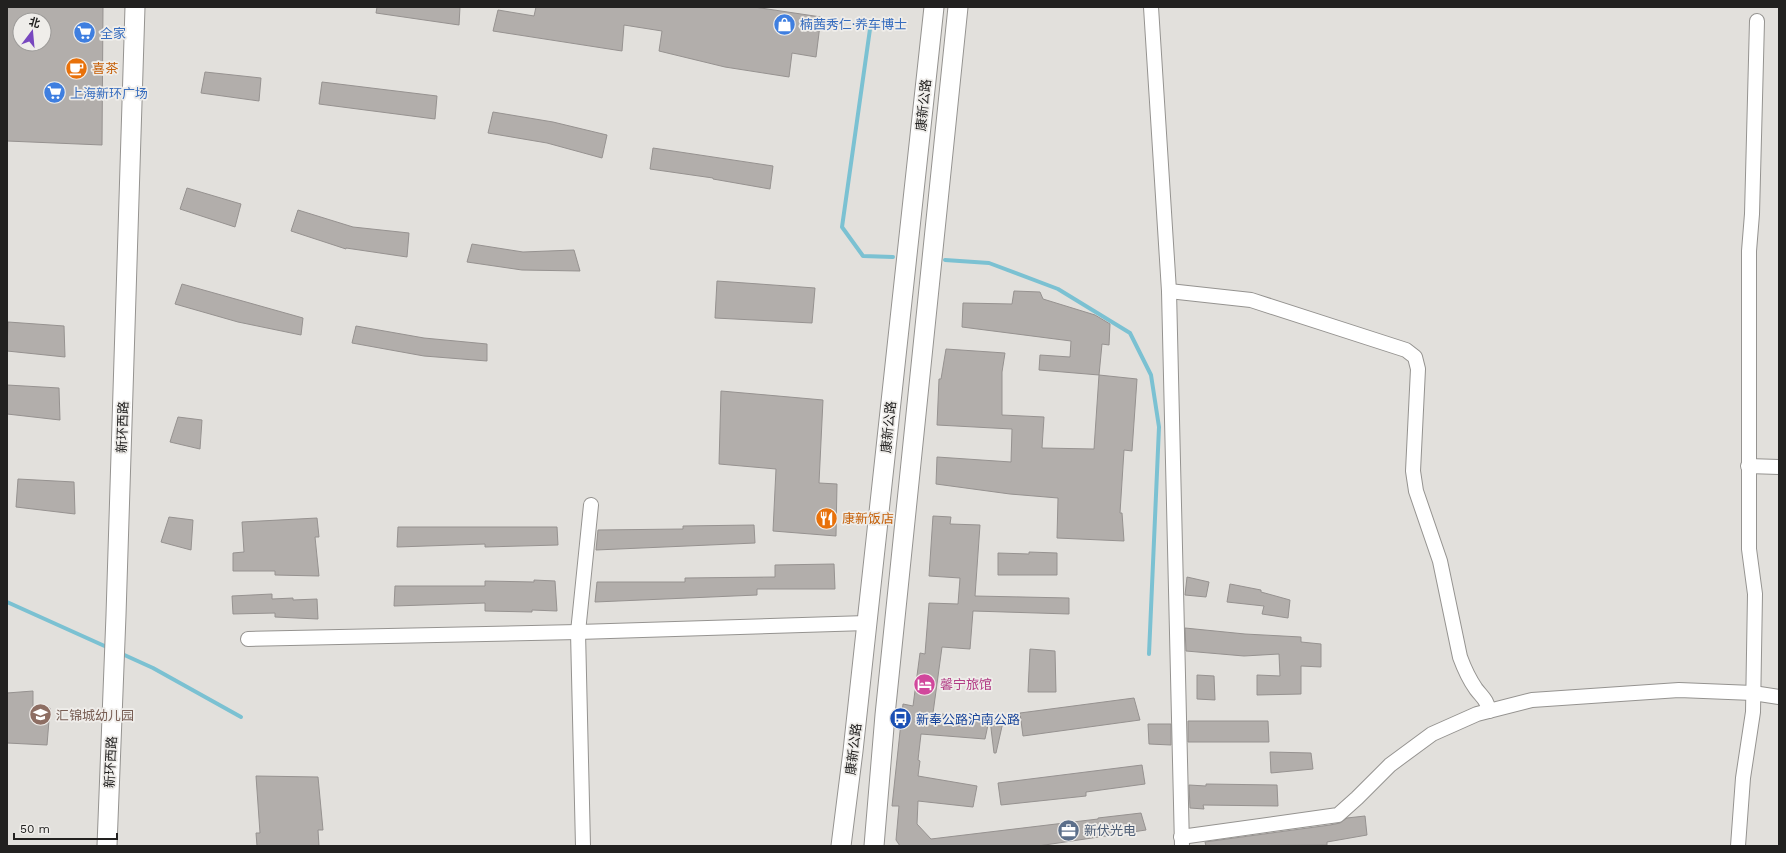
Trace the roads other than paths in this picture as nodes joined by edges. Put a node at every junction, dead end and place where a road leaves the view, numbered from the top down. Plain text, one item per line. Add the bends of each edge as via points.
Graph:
1 (135, 7) edge
2 (934, 7) edge
3 (958, 7) edge
4 (1151, 7) edge
5 (1757, 21) dead end
6 (1169, 291) junction
7 (1748, 466) junction
8 (1779, 467) edge
9 (590, 505) dead end
10 (867, 624) junction
11 (578, 632) junction
12 (248, 639) dead end
13 (1753, 693) junction
14 (1779, 697) edge
15 (1489, 711) junction
16 (1182, 842) edge
17 (107, 846) edge
18 (583, 846) edge
19 (841, 846) edge
20 (874, 846) edge
21 (1738, 846) edge

1 - 17 main road, 新环西路
2 - 10 main road, 康新公路
3 - 20 main road, 康新公路
4 - 6 street
5 - 7 street via 1752,214 1748,251
6 - 15 street via 1251,300 1406,350 1414,357 1418,369 1413,455 1416,491 1440,561 1460,657 1477,690 1488,702
6 - 16 street
7 - 8 street
7 - 13 street via 1748,549 1755,594
9 - 11 street
10 - 11 street
10 - 19 main road, 康新公路
11 - 12 street
11 - 18 street
13 - 14 street
13 - 15 street via 1679,690 1532,700
13 - 21 street
15 - 16 street via 1432,734 1390,765 1338,815

